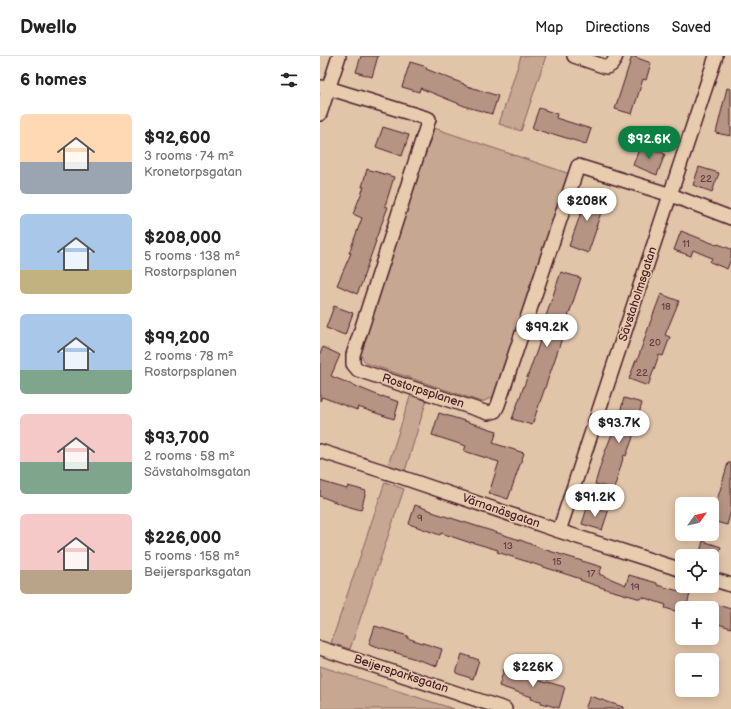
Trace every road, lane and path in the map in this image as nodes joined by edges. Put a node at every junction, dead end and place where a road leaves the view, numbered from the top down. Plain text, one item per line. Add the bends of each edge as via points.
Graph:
1 (338, 56) edge
2 (574, 56) edge
3 (616, 56) edge
4 (716, 56) edge
5 (324, 87) edge
6 (320, 114) edge
7 (671, 195) junction
8 (731, 218) edge
9 (320, 451) edge
10 (559, 532) junction
11 (675, 568) edge
12 (719, 581) edge
13 (730, 583) edge
14 (320, 648) edge
15 (505, 709) edge

1 - 5 street
2 - 3 street via 606,67 610,66
4 - 7 street, Sävstaholmsgatan
5 - 6 street
5 - 7 street, Rostorpsplanen via 429,119 353,355 353,364 358,370 488,413 495,411 498,405 578,166
7 - 8 street
7 - 10 street, Sävstaholmsgatan
9 - 10 street, Värnanäsgatan
10 - 11 street, Värnanäsgatan
12 - 13 street
14 - 15 street, Beijersparksgatan

